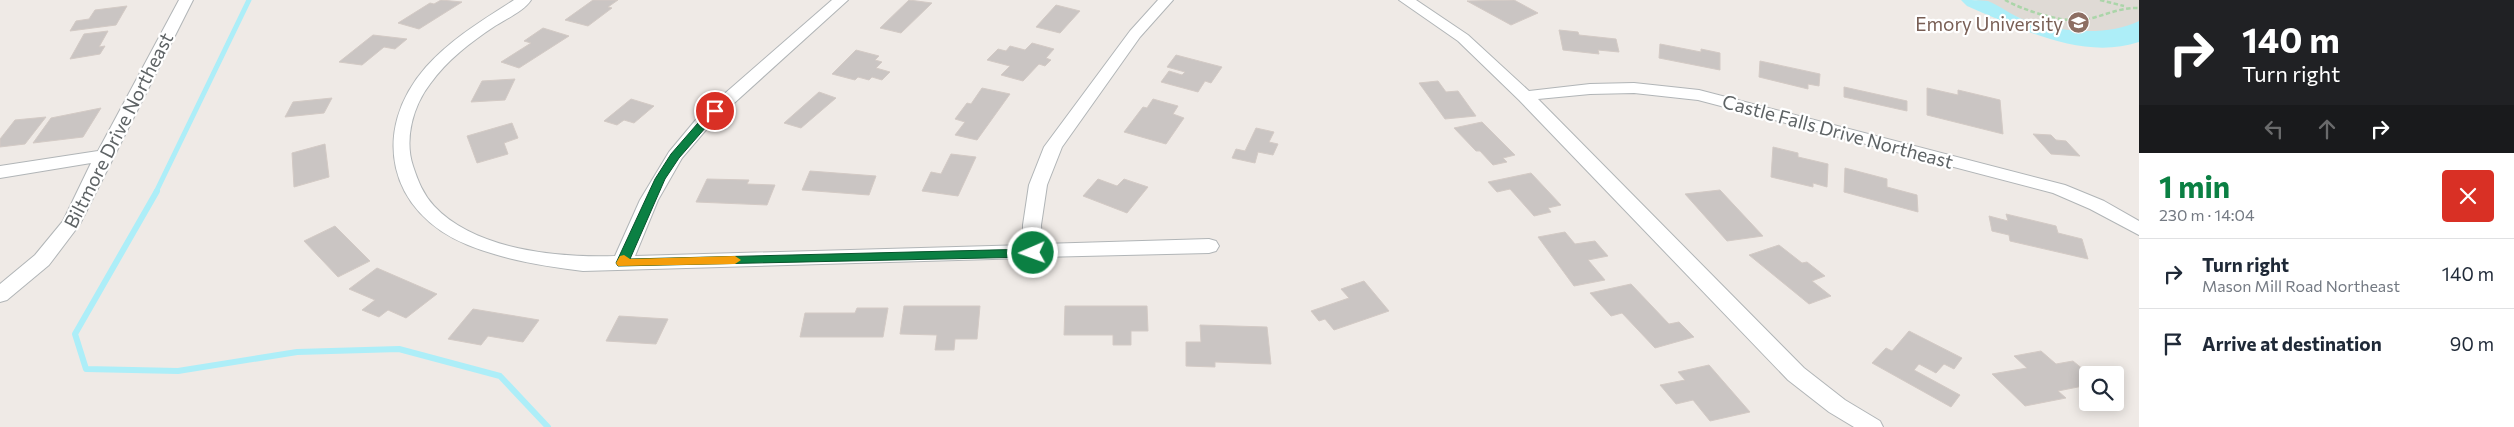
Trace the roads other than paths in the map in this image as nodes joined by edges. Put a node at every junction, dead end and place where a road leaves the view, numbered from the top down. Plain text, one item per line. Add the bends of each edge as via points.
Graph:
1 (186, 0) edge
2 (524, 0) edge
3 (842, 0) edge
4 (1166, 0) edge
5 (1406, 0) edge
6 (1525, 96) junction
7 (104, 156) junction
8 (0, 172) edge
9 (2139, 230) edge
10 (1208, 246) dead end
11 (1033, 253) junction
12 (622, 263) junction
13 (0, 295) edge
14 (1872, 427) edge

1 - 7 street, Biltmore Drive Northeast
2 - 12 street via 457,47 423,82 403,123 400,146 404,171 413,192 428,211 451,228 486,245 550,261
3 - 12 street via 705,120 675,156 649,200
4 - 11 street via 1135,34 1053,147 1038,185 1032,225
5 - 6 street via 1463,38
6 - 9 street, Castle Falls Drive Northeast via 1610,86 1659,88 1699,95 2059,189 2097,205
6 - 14 street via 1796,374 1837,406
7 - 8 street
7 - 13 street, Biltmore Drive Northeast via 61,239 42,260
10 - 11 street
11 - 12 street

